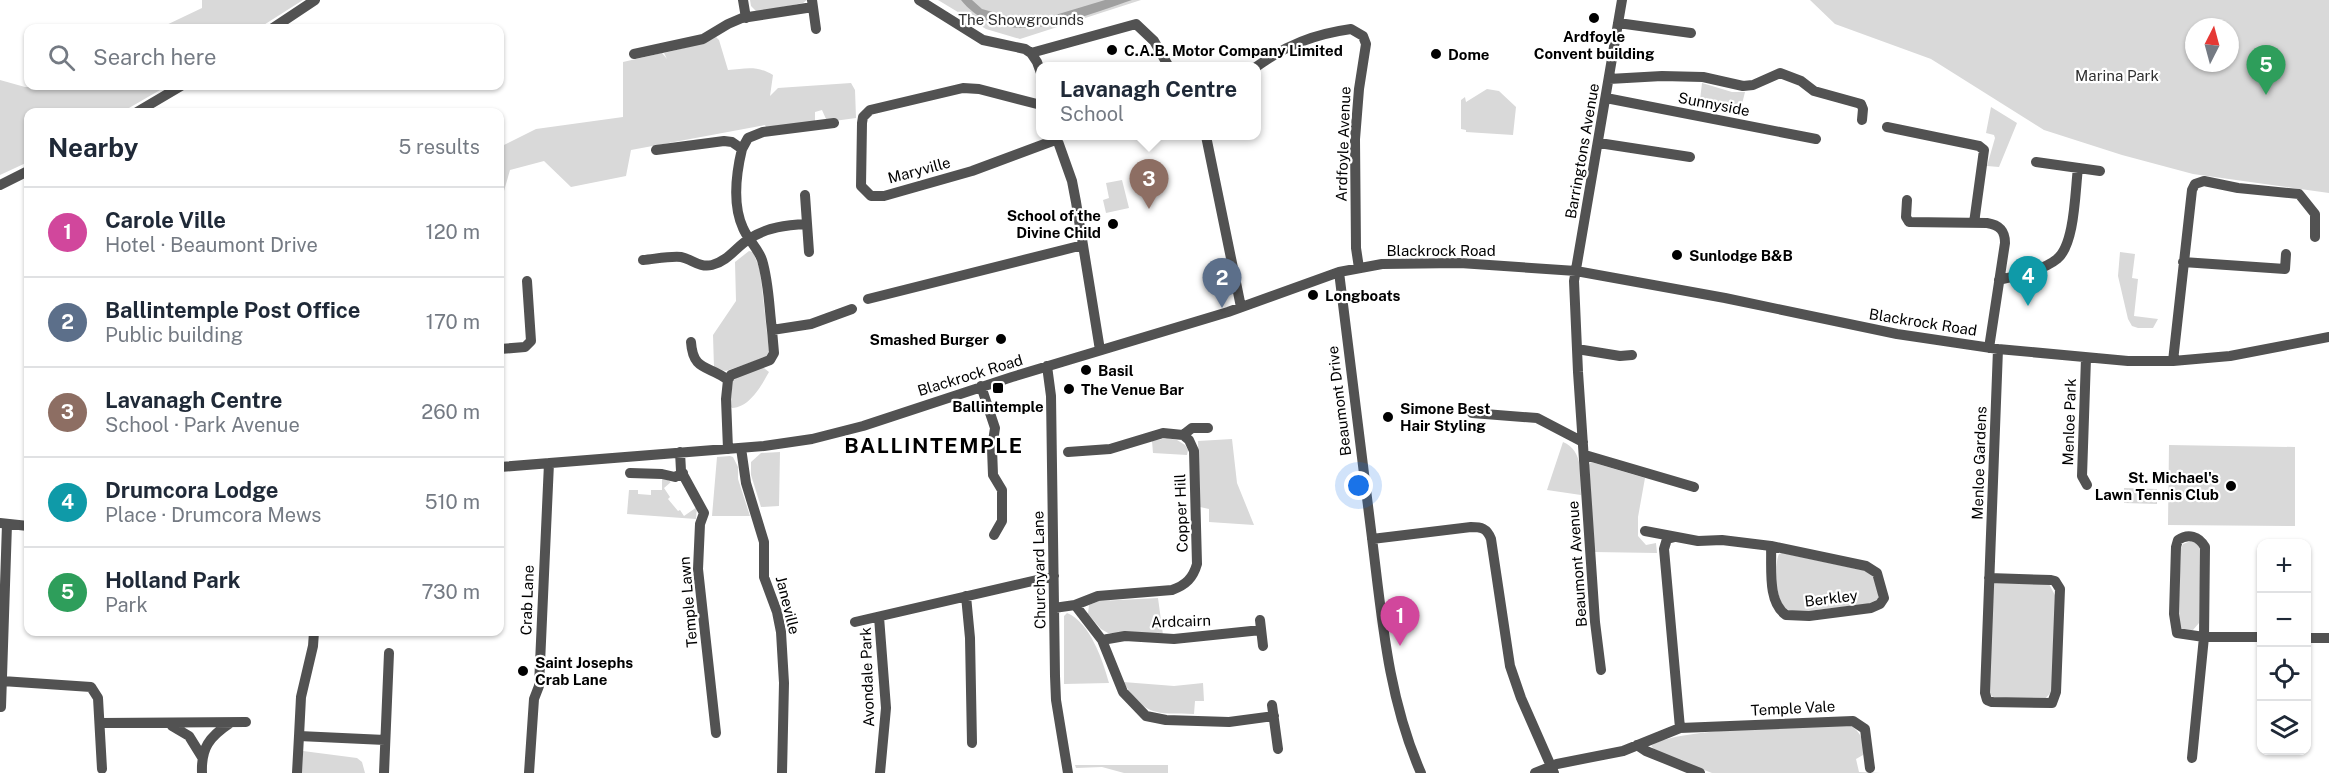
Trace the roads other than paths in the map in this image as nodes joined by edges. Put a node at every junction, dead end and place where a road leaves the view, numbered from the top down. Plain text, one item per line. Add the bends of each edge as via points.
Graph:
1 (315, 0) edge
2 (743, 0) edge
3 (919, 0) edge
4 (1622, 0) edge
5 (812, 3) edge
6 (746, 18) junction
7 (1618, 23) junction
8 (279, 24) edge
9 (816, 29) dead end
10 (1691, 33) dead end
11 (1031, 53) junction
12 (634, 54) dead end
13 (1037, 62) edge
14 (1166, 62) edge
15 (1261, 63) edge
16 (1609, 79) junction
17 (174, 90) edge
18 (1606, 98) junction
19 (1036, 104) edge
20 (144, 108) edge
21 (819, 114) dead end
22 (1862, 120) dead end
23 (834, 123) dead end
24 (821, 125) junction
25 (1887, 128) dead end
26 (1816, 139) dead end
27 (1050, 140) edge
28 (1058, 140) edge
29 (1207, 140) edge
30 (1599, 143) junction
31 (742, 149) junction
32 (656, 150) dead end
33 (1690, 157) dead end
34 (2036, 162) dead end
35 (2078, 168) junction
36 (2100, 171) dead end
37 (24, 173) edge
38 (0, 185) edge
39 (805, 195) dead end
40 (1907, 200) dead end
41 (1974, 223) junction
42 (807, 224) junction
43 (2315, 237) dead end
44 (750, 238) junction
45 (1083, 244) junction
46 (809, 252) dead end
47 (2286, 254) dead end
48 (644, 260) dead end
49 (2183, 262) junction
50 (1359, 267) junction
51 (1576, 271) junction
52 (1339, 272) junction
53 (1999, 280) junction
54 (526, 281) dead end
55 (868, 299) dead end
56 (1241, 307) junction
57 (852, 309) dead end
58 (772, 330) junction
59 (2329, 337) edge
60 (691, 342) dead end
61 (1577, 348) junction
62 (1994, 348) junction
63 (504, 349) edge
64 (1100, 350) junction
65 (1632, 355) dead end
66 (2086, 358) junction
67 (2173, 361) junction
68 (1047, 366) junction
69 (728, 380) junction
70 (981, 386) junction
71 (1472, 413) dead end
72 (1208, 428) dead end
73 (1183, 435) junction
74 (1584, 442) junction
75 (741, 448) junction
76 (728, 449) junction
77 (680, 452) junction
78 (1068, 452) dead end
79 (1585, 455) junction
80 (549, 463) junction
81 (504, 467) edge
82 (630, 473) dead end
83 (682, 473) junction
84 (2087, 485) dead end
85 (1694, 487) dead end
86 (4, 524) edge
87 (24, 526) edge
88 (1645, 531) dead end
89 (994, 535) dead end
90 (1675, 537) junction
91 (1372, 539) junction
92 (1771, 546) junction
93 (1054, 576) junction
94 (1989, 578) junction
95 (966, 596) junction
96 (1075, 605) junction
97 (1054, 608) junction
98 (879, 617) junction
99 (855, 622) dead end
100 (314, 636) edge
101 (2204, 637) junction
102 (2257, 637) edge
103 (2311, 638) edge
104 (2329, 638) edge
105 (1102, 640) junction
106 (1263, 646) dead end
107 (389, 653) dead end
108 (1601, 670) dead end
109 (2, 681) junction
110 (1, 707) edge
111 (246, 722) dead end
112 (100, 723) junction
113 (231, 723) junction
114 (166, 724) junction
115 (1680, 728) junction
116 (716, 733) dead end
117 (299, 736) junction
118 (385, 740) junction
119 (972, 743) dead end
120 (1637, 745) junction
121 (1278, 749) dead end
122 (201, 757) junction
123 (2192, 758) dead end
124 (1870, 768) dead end
125 (102, 769) dead end
126 (1552, 770) edge
127 (202, 773) edge
128 (297, 773) edge
129 (384, 773) edge
130 (529, 773) edge
131 (782, 773) edge
132 (880, 773) edge
133 (1068, 773) edge
134 (1421, 773) edge
135 (1535, 773) edge
136 (1700, 773) edge

1 - 8 street
2 - 6 street
3 - 11 street via 983,40
4 - 7 street, Barringtons Avenue
5 - 6 street
5 - 9 street
6 - 12 street via 703,39
7 - 10 street
7 - 16 street, Barringtons Avenue
11 - 13 street
11 - 14 street via 1136,24
15 - 50 street, Ardfoyle Avenue via 1296,42 1319,34 1351,28 1363,36 1366,44 1355,139
16 - 18 street, Barringtons Avenue
16 - 22 street via 1703,77 1743,86 1780,73 1801,81 1814,92 1858,103 1863,109
17 - 20 street
18 - 26 street, Sunnyside
18 - 30 street, Barringtons Avenue
19 - 27 street, Maryville via 963,88 870,110 862,123 861,186 871,195 884,196 972,171
21 - 24 street
23 - 24 street
24 - 31 street via 752,135
25 - 41 street via 1984,150
28 - 45 street, Maryville via 1072,181
29 - 56 street
30 - 33 street
30 - 51 street, Barringtons Avenue
31 - 32 street via 724,141
31 - 44 street via 736,192 742,226
34 - 35 street
35 - 36 street
35 - 53 street via 2064,251 2052,262
37 - 38 street
39 - 42 street
40 - 41 street via 1909,222
41 - 53 street, Menloe Gardens via 1994,224 2003,230 2005,243
42 - 44 street via 779,227
42 - 46 street
43 - 49 street via 2315,214 2299,194 2198,181 2192,190
44 - 48 street via 726,259 710,265 678,257
44 - 58 street via 766,274
45 - 55 street
45 - 64 street, Maryville
47 - 49 street via 2285,270
49 - 67 street
50 - 51 street, Blackrock Road via 1443,262
50 - 52 street, Blackrock Road
51 - 61 street, Beaumont Avenue
51 - 62 street, Blackrock Road via 1865,328
52 - 56 street, Blackrock Road
52 - 91 street, Beaumont Drive
53 - 62 street, Menloe Gardens
54 - 63 street via 531,341 525,347
56 - 64 street, Blackrock Road
57 - 58 street via 835,320
58 - 69 street via 774,352 770,360 731,375
59 - 67 street, Blackrock Road via 2230,356
60 - 69 street via 692,355 700,365
61 - 65 street
61 - 74 street, Beaumont Avenue
62 - 66 street, Blackrock Road
62 - 94 street, Menloe Gardens
64 - 68 street, Blackrock Road
66 - 67 street, Blackrock Road
66 - 84 street, Menloe Park via 2082,476
68 - 70 street, Blackrock Road
68 - 93 street, Churchyard Lane
69 - 76 street
70 - 75 street, Blackrock Road via 831,435
70 - 89 street via 995,428 993,475 1002,490 1002,521
71 - 74 street via 1537,417
72 - 73 street via 1192,428
73 - 78 street via 1163,433 1110,449
73 - 96 street, Copper Hill via 1194,451 1197,564 1192,576 1172,590 1108,595
74 - 79 street, Beaumont Avenue
75 - 76 street, Blackrock Road
75 - 131 street, Janeville via 746,483 764,543 764,578 781,632
76 - 77 street, Blackrock Road
77 - 80 street, Blackrock Road
77 - 83 street, Temple Lawn
79 - 85 street
79 - 108 street, Beaumont Avenue
80 - 81 street, Blackrock Road
80 - 130 street, Crab Lane via 539,686 534,699
82 - 83 street via 675,477
83 - 116 street, Temple Lawn via 704,513 698,569
86 - 87 street
86 - 109 street
88 - 90 street
90 - 92 street, Berkley
90 - 115 street via 1667,538 1664,549
91 - 126 street via 1471,526 1487,531 1510,666
91 - 134 street, Beaumont Drive via 1393,689
92 - 92 street, Berkley via 1871,568 1877,573 1884,598 1871,608 1786,615 1774,596
93 - 95 street, Avondale Park
93 - 97 street, Churchyard Lane
94 - 94 street, Menloe Gardens via 1987,700 2052,702 2056,692 2058,585 2051,580
95 - 98 street, Avondale Park
95 - 119 street
96 - 97 street, Copper Hill
96 - 105 street
97 - 133 street, Churchyard Lane via 1056,700
98 - 99 street, Avondale Park
98 - 132 street, Avondale Park via 886,708
100 - 117 street via 301,697
101 - 101 street via 2205,547 2199,539 2188,535 2178,540 2176,547 2175,630 2180,635
101 - 102 street
101 - 123 street
103 - 104 street
105 - 106 street, Ardcairn via 1125,636 1174,639 1260,625
105 - 121 street via 1120,687 1146,716 1229,722 1273,711
107 - 118 street
109 - 110 street
109 - 112 street via 91,687 99,698
111 - 113 street
112 - 114 street
112 - 125 street
113 - 114 street
113 - 122 street via 212,738
114 - 122 street via 186,733
115 - 120 street, Temple Vale
115 - 124 street, Temple Vale via 1854,721 1865,729
117 - 118 street
117 - 128 street
118 - 129 street
120 - 126 street, Temple Vale
120 - 136 street
122 - 127 street
126 - 135 street, Temple Vale

